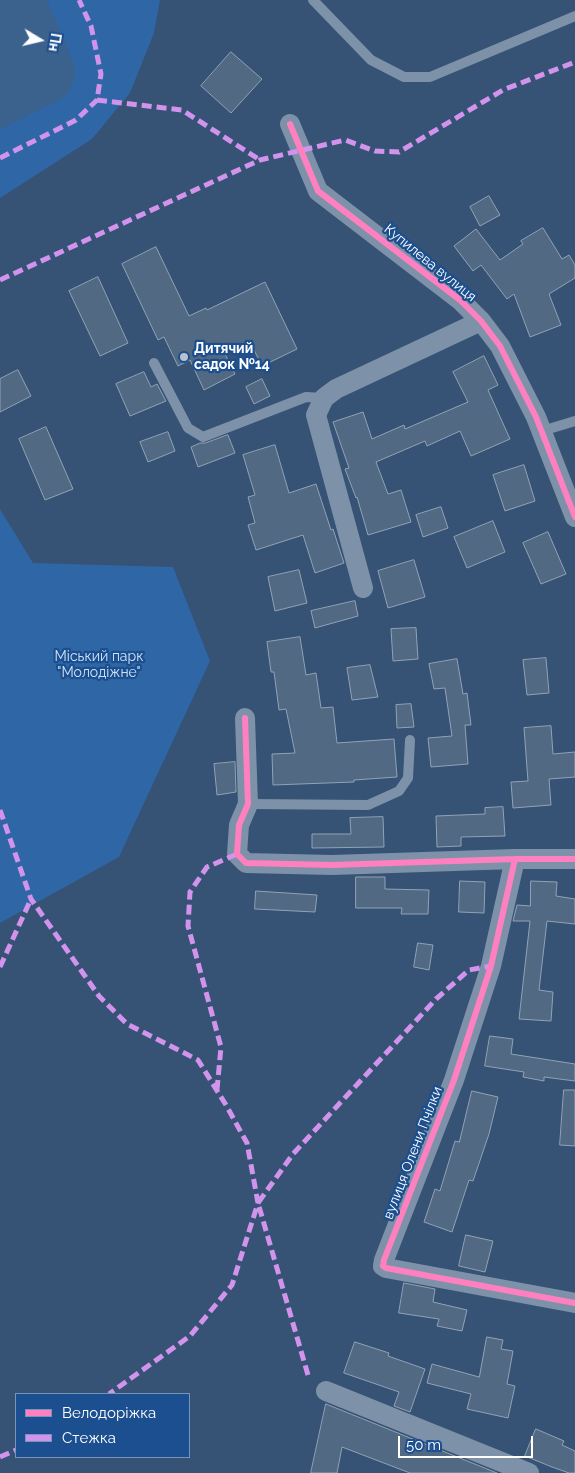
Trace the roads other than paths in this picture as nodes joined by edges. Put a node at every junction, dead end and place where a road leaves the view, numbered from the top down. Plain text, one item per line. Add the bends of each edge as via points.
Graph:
1 (313, 0) edge
2 (575, 16) edge
3 (290, 124) dead end
4 (481, 322) junction
5 (154, 363) dead end
6 (324, 398) junction
7 (575, 420) edge
8 (542, 431) junction
9 (575, 517) edge
10 (363, 588) dead end
11 (245, 718) dead end
12 (410, 740) dead end
13 (248, 804) junction
14 (516, 859) junction
15 (575, 859) edge
16 (575, 1303) edge
17 (326, 1391) dead end
18 (529, 1473) edge

1 - 2 lane via 371,60 404,77 430,77
3 - 4 street, Купилева вулиця via 318,191 460,300
4 - 6 street, Купилева вулиця via 336,389
4 - 8 street, Купилева вулиця via 500,346
5 - 6 lane via 188,428 203,437 306,397
6 - 10 street via 316,415
7 - 8 lane
8 - 9 street, Купилева вулиця
11 - 13 street
12 - 13 lane via 408,778 399,791 368,804
13 - 14 street via 239,825 237,854 246,863 332,865
14 - 15 street
14 - 16 street, вулиця Олени Пчілки via 491,966 454,1080 383,1266
17 - 18 street

